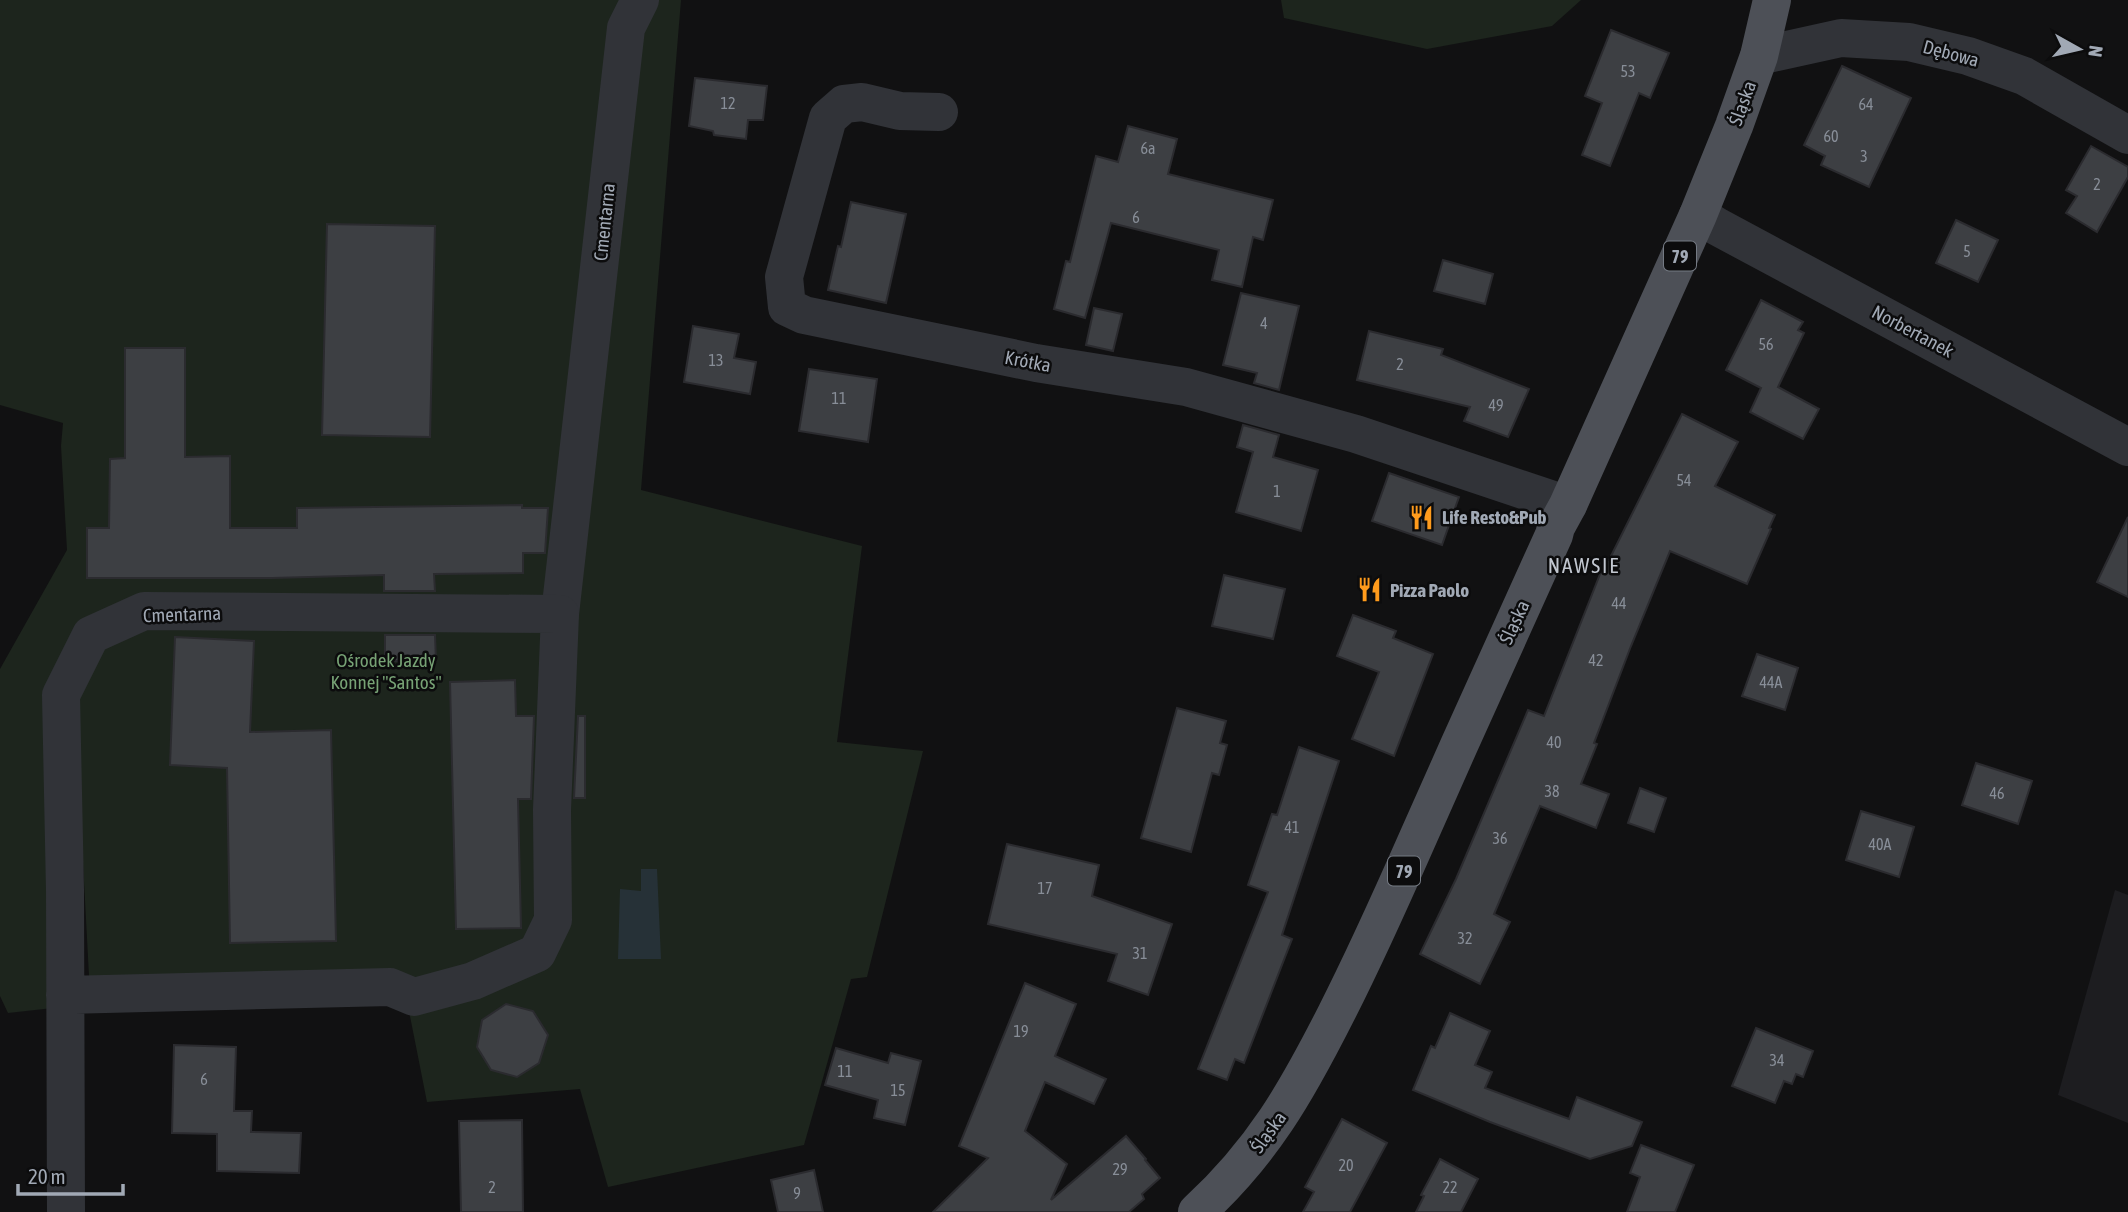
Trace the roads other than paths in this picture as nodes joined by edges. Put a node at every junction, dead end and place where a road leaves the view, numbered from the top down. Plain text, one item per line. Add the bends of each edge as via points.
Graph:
1 (640, 0) edge
2 (1772, 0) edge
3 (1759, 56) junction
4 (939, 112) dead end
5 (2128, 135) edge
6 (1698, 215) junction
7 (2128, 447) edge
8 (1568, 505) junction
9 (560, 614) junction
10 (65, 995) junction
11 (66, 1212) edge
12 (1196, 1212) edge

1 - 9 street, Cmentarna via 626,28
2 - 3 main road, Śląska / 79
3 - 5 street, Dębowa via 1841,38 1909,42 2024,76
3 - 6 main road, Śląska / 79
4 - 8 street, Krótka via 900,111 862,102 844,104 828,118 784,277 786,307 804,315 1036,363 1186,387 1356,433
6 - 7 street, Norbertanek
6 - 8 main road, Śląska / 79
8 - 12 main road, Śląska / 79 via 1367,954 1307,1073 1260,1145
9 - 10 street, Cmentarna via 552,810 553,920 537,953 473,981 414,996 390,987
9 - 10 street, Cmentarna via 144,611 91,635 61,695
10 - 11 street, Cmentarna

